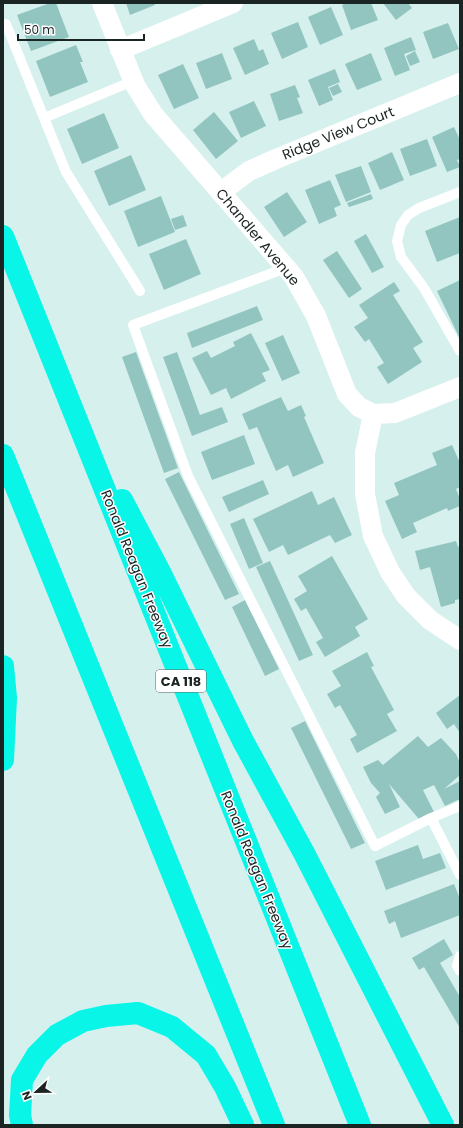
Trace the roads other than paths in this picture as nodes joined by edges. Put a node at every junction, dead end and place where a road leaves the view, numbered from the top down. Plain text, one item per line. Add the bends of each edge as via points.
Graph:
1 (102, 3) edge
2 (233, 3) edge
3 (6, 24) dead end
4 (120, 50) junction
5 (134, 81) junction
6 (460, 83) edge
7 (44, 118) junction
8 (221, 192) junction
9 (460, 192) edge
10 (3, 236) edge
11 (286, 268) junction
12 (140, 292) dead end
13 (460, 351) edge
14 (460, 387) edge
15 (66, 391) junction
16 (373, 414) junction
17 (3, 455) edge
18 (460, 640) edge
19 (3, 666) edge
20 (3, 760) edge
21 (460, 806) edge
22 (431, 818) junction
23 (460, 875) edge
24 (460, 956) edge
25 (460, 971) edge
26 (22, 1125) edge
27 (243, 1125) edge
28 (274, 1125) edge
29 (360, 1125) edge
30 (443, 1125) edge

1 - 4 street, Chandler Avenue
2 - 4 street
3 - 7 lane
4 - 5 street, Chandler Avenue
5 - 7 lane
5 - 8 street, Chandler Avenue via 153,114
6 - 8 street, Ridge View Court via 249,171
7 - 12 lane via 66,172
8 - 11 street, Chandler Avenue
9 - 13 lane via 418,208 408,215 401,224 397,241 401,258 424,288
10 - 15 highway, Ronald Reagan Freeway / CA 118
11 - 16 street, Chandler Avenue via 294,277 316,316 347,394 359,407
11 - 22 lane via 133,325 188,476 375,846
14 - 16 street via 395,414
15 - 29 highway, Ronald Reagan Freeway / CA 118
15 - 30 highway via 161,574 243,741 304,853
16 - 18 street via 365,453 364,494 373,536 390,572 406,596 430,620
17 - 28 highway
19 - 20 highway via 6,698
21 - 22 lane
22 - 23 lane
24 - 25 lane via 457,966
26 - 27 highway via 22,1080 37,1055 57,1035 83,1021 138,1013 172,1027 206,1055

